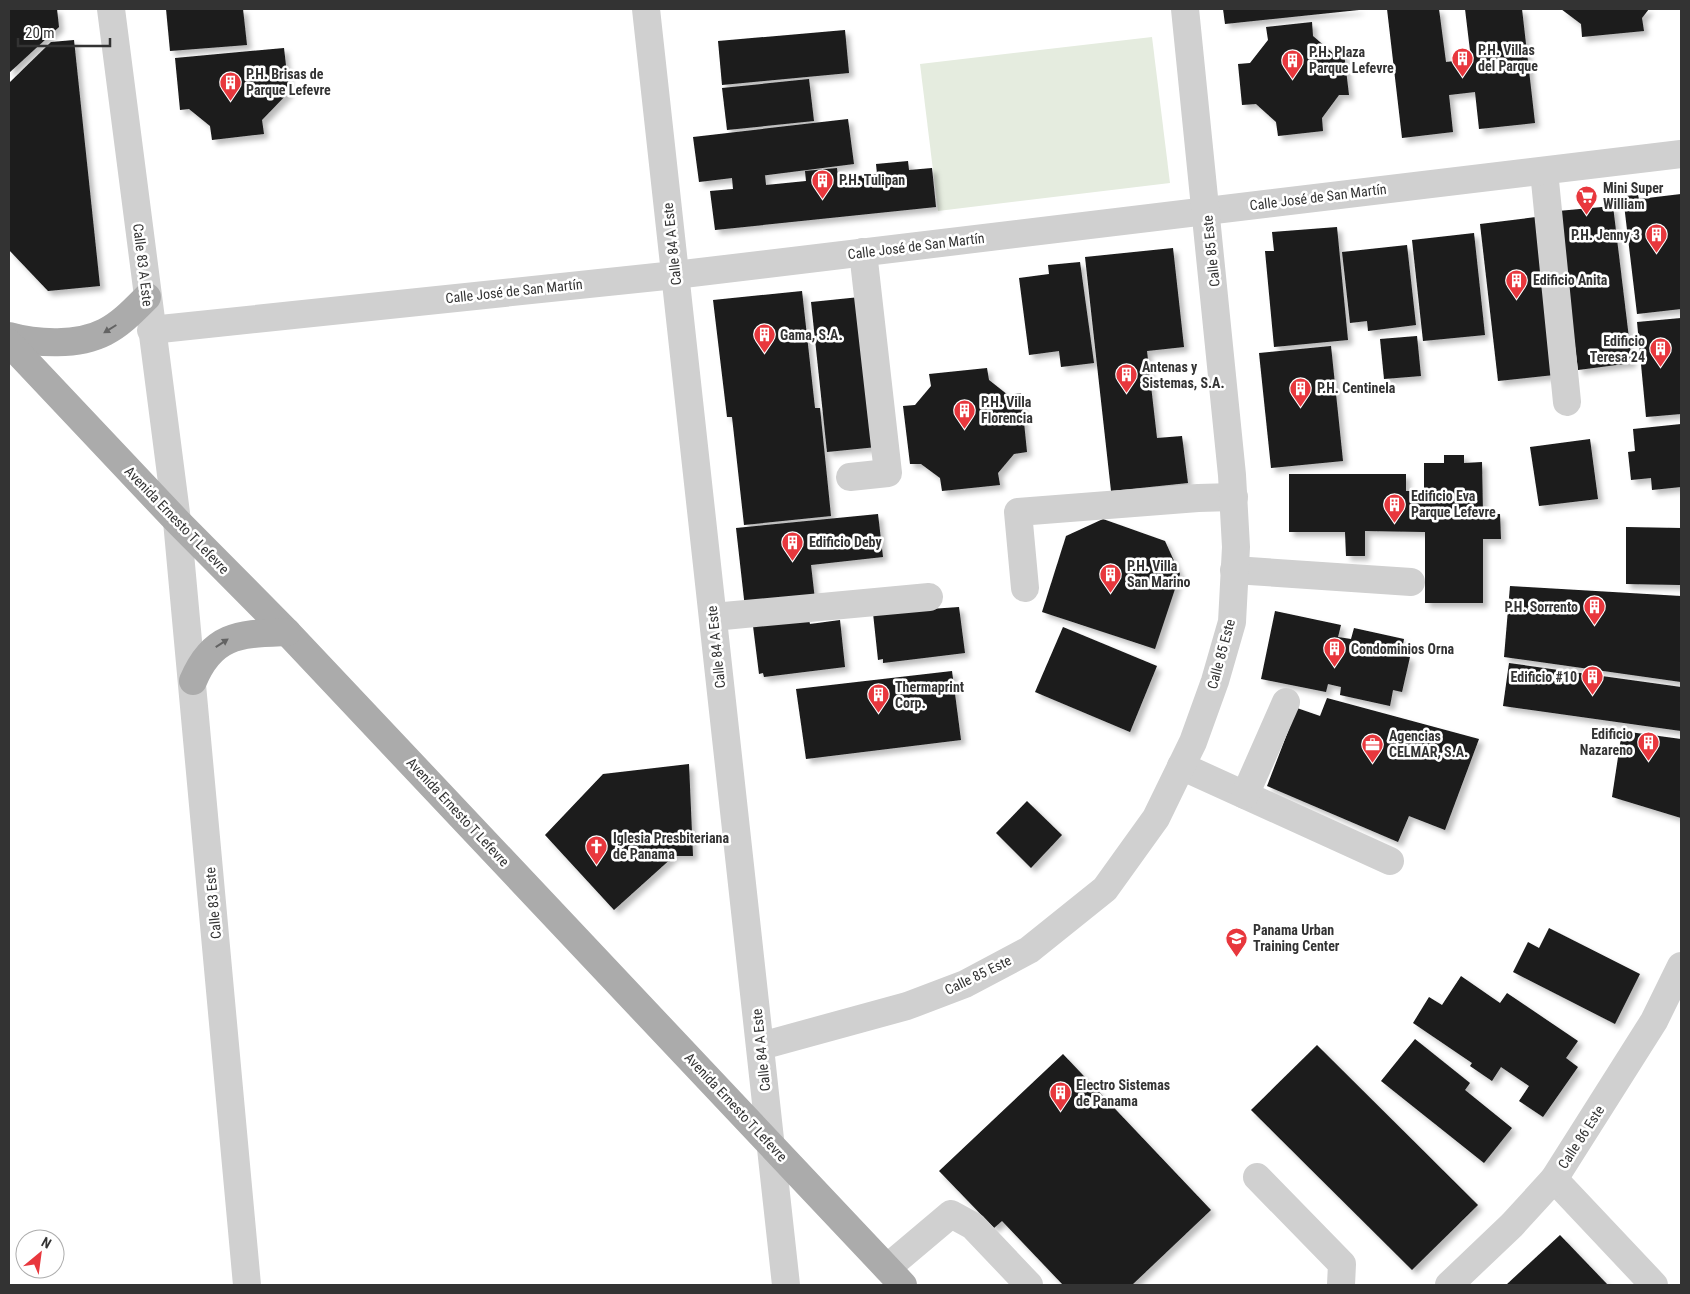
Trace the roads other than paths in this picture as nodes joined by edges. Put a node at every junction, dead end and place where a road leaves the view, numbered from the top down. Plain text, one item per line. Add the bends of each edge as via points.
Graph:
1 (111, 9) edge
2 (646, 9) edge
3 (1185, 9) edge
4 (1681, 154) edge
5 (1544, 171) junction
6 (1207, 210) junction
7 (863, 252) junction
8 (675, 274) junction
9 (147, 297) junction
10 (151, 330) junction
11 (9, 336) edge
12 (9, 343) edge
13 (1567, 402) dead end
14 (850, 477) dead end
15 (1234, 497) junction
16 (176, 521) junction
17 (1234, 570) junction
18 (1411, 582) dead end
19 (1025, 588) dead end
20 (929, 597) dead end
21 (712, 617) junction
22 (287, 632) junction
23 (192, 681) junction
24 (1286, 702) dead end
25 (1181, 766) junction
26 (1245, 795) junction
27 (1390, 860) dead end
28 (1681, 966) edge
29 (760, 1046) junction
30 (772, 1144) junction
31 (1257, 1177) dead end
32 (1554, 1179) junction
33 (895, 1279) edge
34 (247, 1285) edge
35 (786, 1285) edge
36 (1029, 1285) edge
37 (1341, 1285) edge
38 (1449, 1285) edge
39 (1654, 1285) edge

1 - 9 street, Calle 83 A Este
2 - 8 street, Calle 84 A Este
3 - 6 street, Calle 85 Este
4 - 5 street, Calle José de San Martín
5 - 6 street, Calle José de San Martín
5 - 13 street
6 - 7 street, Calle José de San Martín
6 - 15 street, Calle 85 Este
7 - 8 street, Calle José de San Martín
7 - 14 street via 888,473
8 - 10 street, Calle José de San Martín
8 - 21 street, Calle 84 A Este
9 - 10 street, Calle 83 A Este
9 -> 11 main road via 118,324 90,337 62,341
10 - 16 street, Calle 83 A Este
12 - 16 main road, Avenida Ernesto T Lefevre
15 - 17 street, Calle 85 Este
15 - 19 street via 1018,512
16 - 22 main road, Avenida Ernesto T Lefevre
16 - 23 street, Calle 83 Este
17 - 18 street
17 - 25 street, Calle 85 Este via 1232,622 1215,681
20 - 21 street
21 - 29 street, Calle 84 A Este
23 -> 22 main road via 206,656 229,638 242,634
22 - 30 main road, Avenida Ernesto T Lefevre
23 - 34 street, Calle 83 Este
24 - 26 street
25 - 26 street
25 - 29 street, Calle 85 Este via 1156,818 1105,889 1029,950 965,984 907,1006
26 - 27 street
28 - 32 street, Calle 86 Este via 1654,1021
29 - 30 street, Calle 84 A Este
30 - 33 main road, Avenida Ernesto T Lefevre
30 - 35 street, Calle 84 A Este
31 - 37 street via 1342,1264
32 - 38 street, Calle 86 Este via 1512,1225
32 - 39 street
33 - 36 street via 951,1214 973,1226

